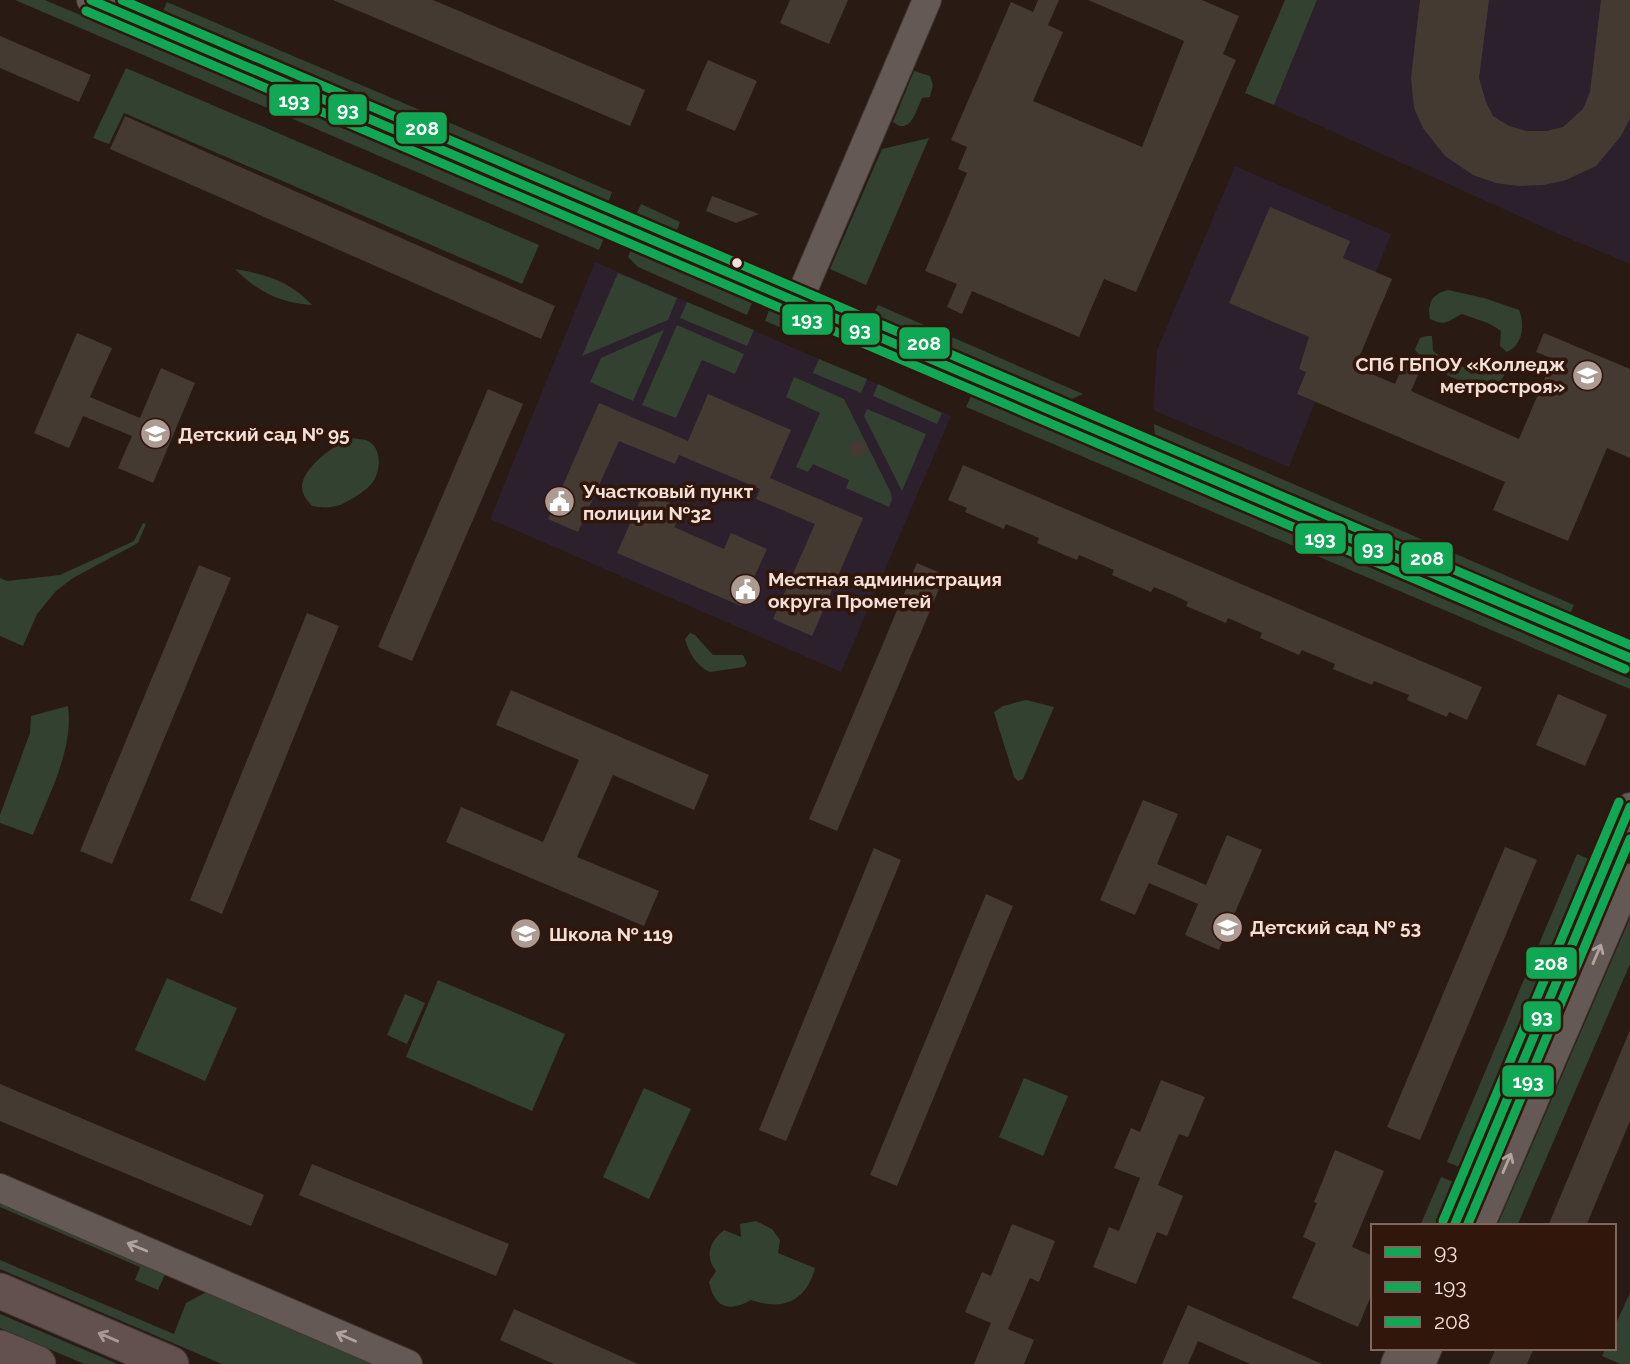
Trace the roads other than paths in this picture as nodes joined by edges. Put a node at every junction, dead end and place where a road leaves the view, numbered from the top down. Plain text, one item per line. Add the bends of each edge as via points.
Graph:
1 (91, 0) edge
2 (927, 0) edge
3 (798, 302) junction
4 (1630, 658) edge
5 (1630, 807) edge
6 (1630, 878) edge
7 (0, 1188) edge
8 (1455, 1224) edge
9 (1481, 1224) edge
10 (0, 1291) edge
11 (0, 1348) edge
12 (38, 1364) edge
13 (171, 1364) edge
14 (408, 1364) edge

1 - 3 street
2 - 3 street
3 - 4 street
5 - 8 street
9 -> 6 street
14 -> 7 street
13 -> 10 main road
11 - 12 main road

